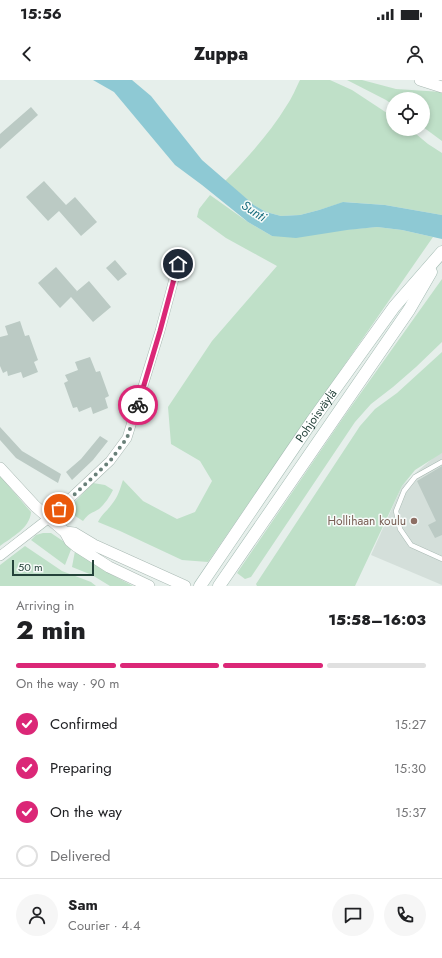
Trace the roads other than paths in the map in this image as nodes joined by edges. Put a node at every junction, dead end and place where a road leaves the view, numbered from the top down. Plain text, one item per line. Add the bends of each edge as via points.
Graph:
1 (420, 80) edge
2 (442, 87) edge
3 (442, 253) edge
4 (178, 264) dead end
5 (442, 462) edge
6 (0, 468) edge
7 (49, 518) junction
8 (65, 532) junction
9 (0, 556) edge
10 (442, 559) edge
11 (149, 586) edge
12 (185, 586) edge
13 (200, 586) edge
14 (219, 586) edge

1 - 2 street
3 - 13 main road, Pohjoisväylä via 394,307 312,421
3 - 14 main road, Pohjoisväylä via 409,310
4 - 7 street via 127,438 110,461
5 - 10 lane via 415,477 404,491 396,511 400,529 411,545
6 - 7 street
7 - 8 street
7 - 9 street
8 - 11 street via 70,541 87,553 109,567
8 - 12 street via 74,533 107,551

